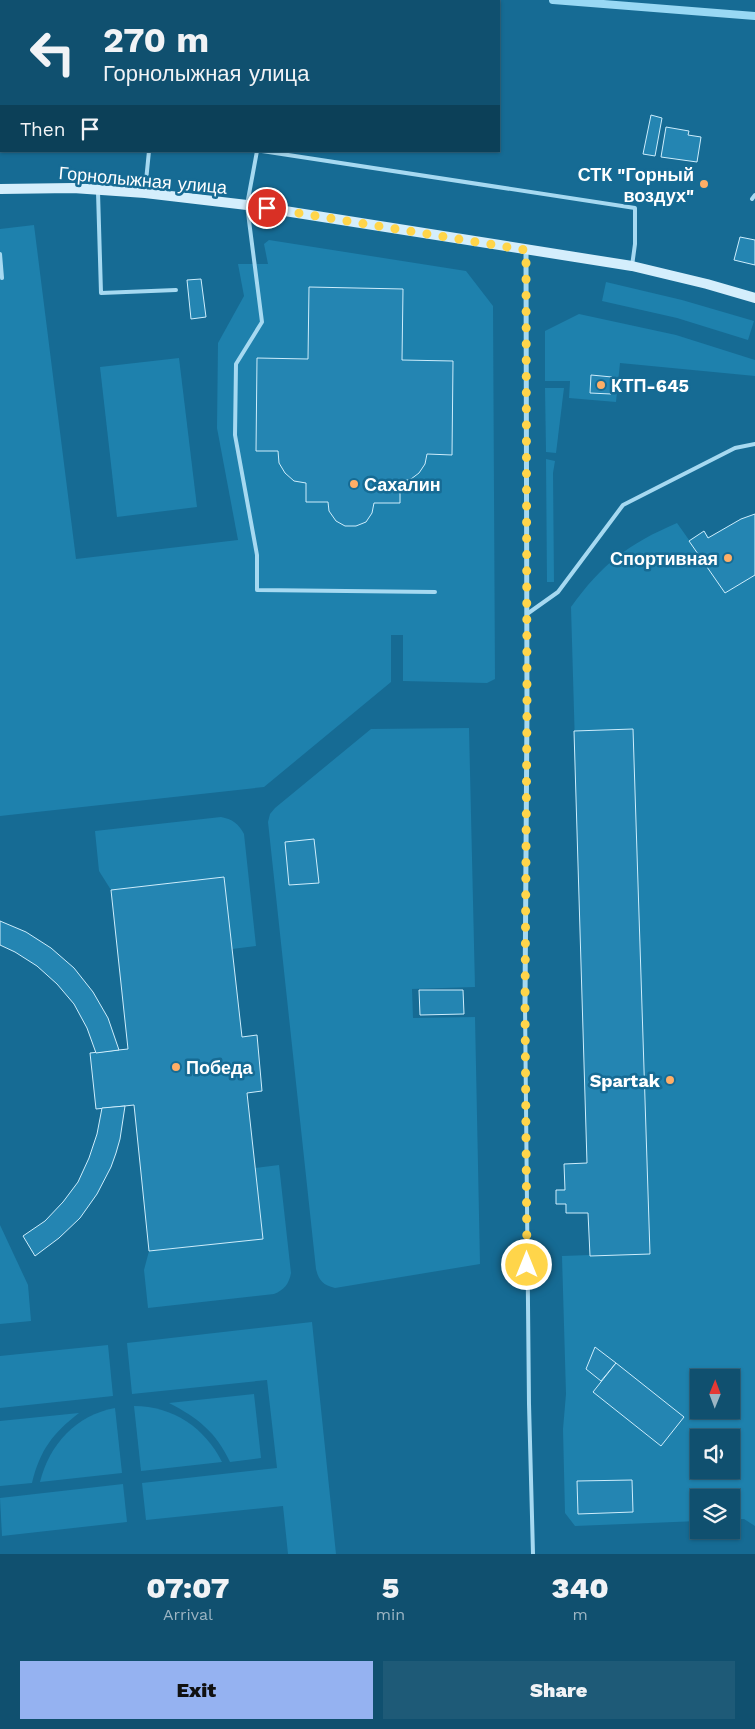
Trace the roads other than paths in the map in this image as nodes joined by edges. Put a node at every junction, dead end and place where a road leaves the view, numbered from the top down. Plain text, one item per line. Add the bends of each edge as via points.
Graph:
1 (149, 152) edge
2 (257, 152) edge
3 (269, 152) edge
4 (0, 189) edge
5 (98, 190) junction
6 (145, 194) junction
7 (247, 206) junction
8 (526, 250) junction
9 (0, 254) edge
10 (632, 266) junction
11 (2, 278) dead end
12 (176, 290) dead end
13 (755, 298) edge
14 (755, 444) edge
15 (435, 592) dead end
16 (526, 615) junction
17 (525, 1005) joint
18 (533, 1554) edge

1 - 6 lane
2 - 7 lane
3 - 10 lane via 635,208
4 - 5 street, Горнолыжная улица
5 - 6 street, Горнолыжная улица
5 - 12 lane via 101,292
6 - 7 street, Горнолыжная улица
7 - 8 street, Горнолыжная улица
7 - 15 lane via 262,322 236,364 235,435 257,555 257,590
8 - 10 street, Горнолыжная улица
8 - 16 street
9 - 11 lane
10 - 13 street, Горнолыжная улица
14 - 16 lane via 735,448 623,505 558,592
16 - 17 street
17 - 18 lane

